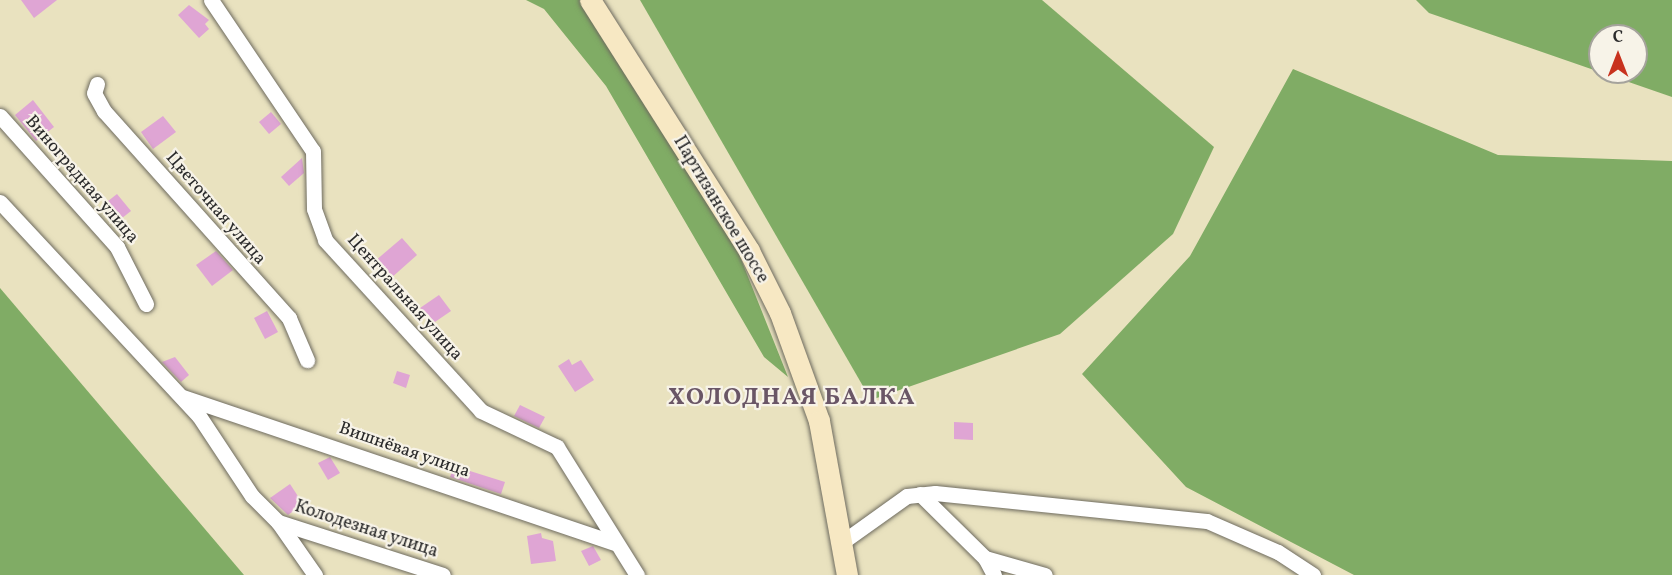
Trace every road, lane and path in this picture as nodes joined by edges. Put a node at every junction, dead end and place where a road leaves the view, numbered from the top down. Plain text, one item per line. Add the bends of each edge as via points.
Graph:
1 (211, 0) edge
2 (590, 0) edge
3 (97, 84) dead end
4 (0, 116) edge
5 (0, 202) edge
6 (146, 304) dead end
7 (308, 360) dead end
8 (181, 396) junction
9 (920, 494) junction
10 (278, 522) junction
11 (615, 543) junction
12 (841, 543) junction
13 (985, 558) junction
14 (315, 575) edge
15 (443, 575) edge
16 (637, 575) edge
17 (847, 575) edge
18 (994, 575) edge
19 (1045, 575) edge
20 (1313, 575) edge

1 - 11 street, Центральная улица via 313,152 314,209 325,240 480,411 557,447
2 - 12 main road, Партизанское шоссе via 749,251 780,314 819,421
3 - 7 street, Цветочная улица via 94,93 104,111 289,318
4 - 6 street, Виноградная улица via 117,247
5 - 8 street
8 - 10 street via 199,416 252,496
8 - 11 street, Вишнёвая улица
9 - 12 street via 907,496
9 - 13 street
9 - 20 street via 1208,521 1278,552
10 - 14 street
10 - 15 street, Колодезная улица
11 - 16 street, Центральная улица
12 - 17 main road, Партизанское шоссе
13 - 18 street
13 - 19 street

